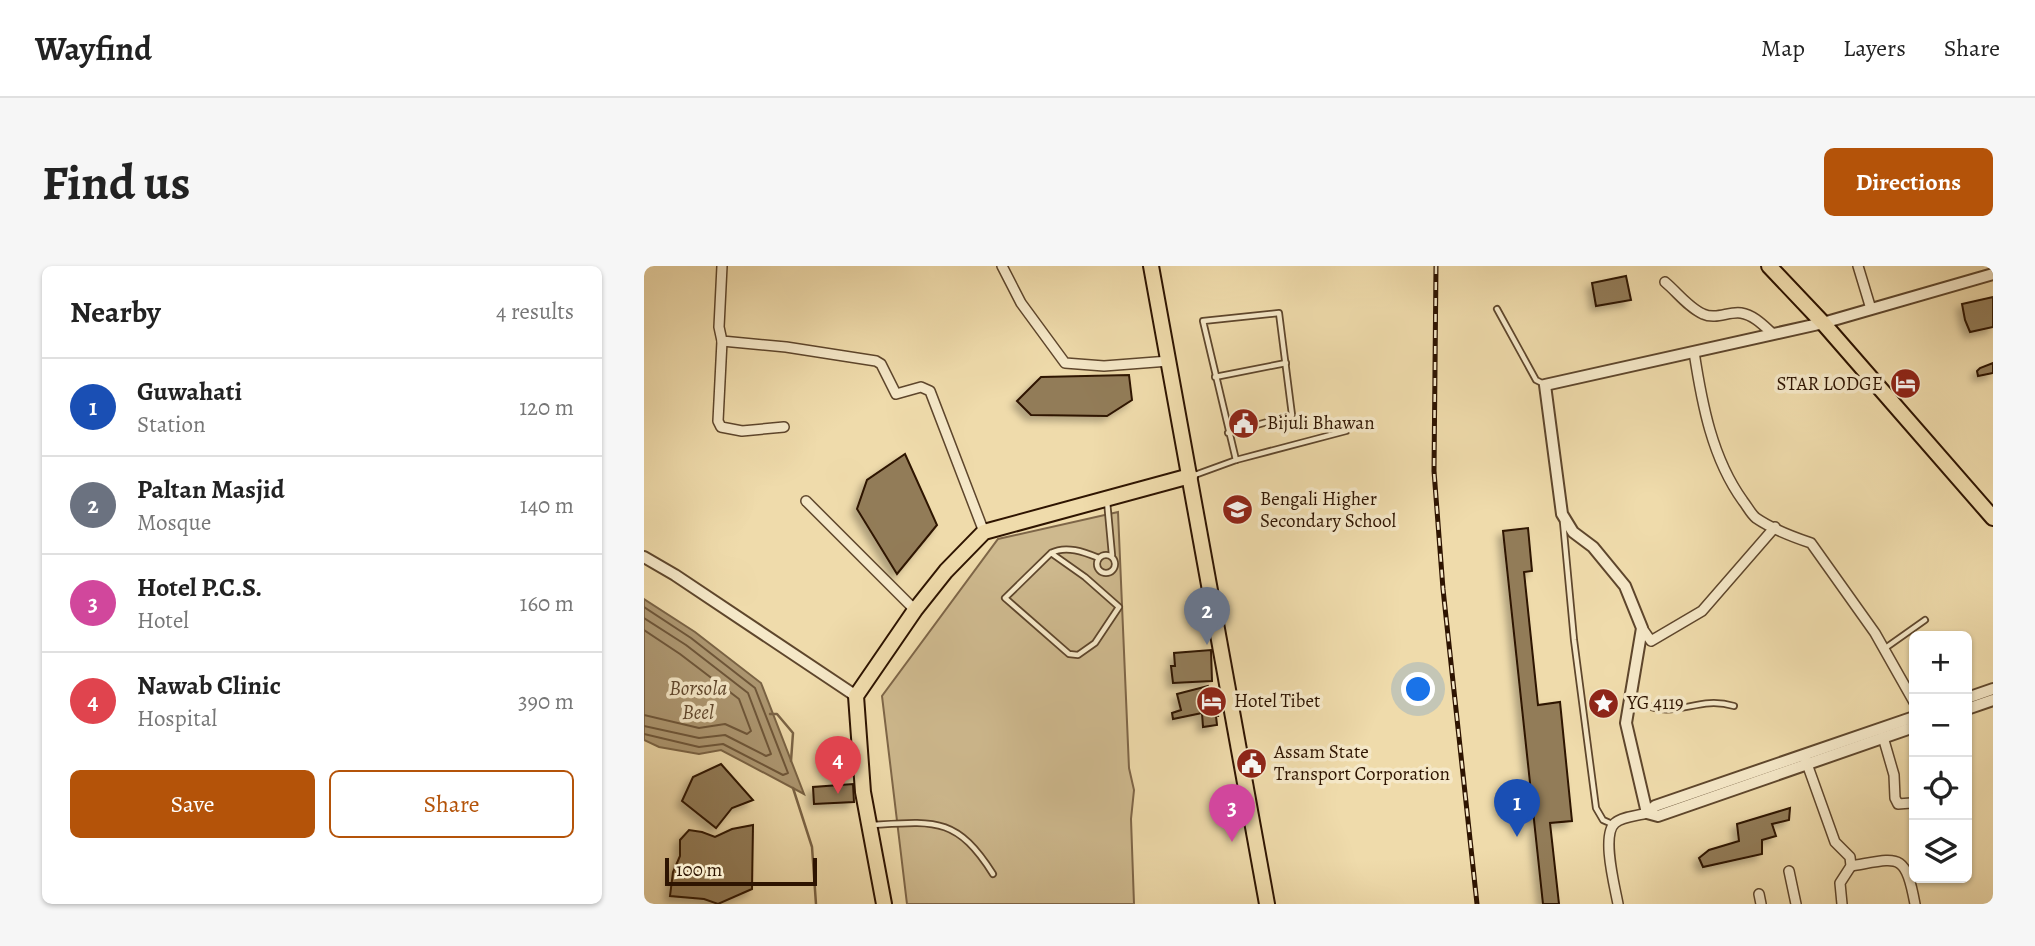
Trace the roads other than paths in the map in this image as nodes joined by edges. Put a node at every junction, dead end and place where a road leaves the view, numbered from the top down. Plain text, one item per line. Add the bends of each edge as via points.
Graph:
1 (722, 266) edge
2 (1002, 266) edge
3 (1151, 266) edge
4 (1769, 266) edge
5 (1858, 266) edge
6 (1993, 274) edge
7 (1665, 282) dead end
8 (1497, 309) dead end
9 (1871, 309) junction
10 (1823, 323) junction
11 (1773, 334) junction
12 (722, 341) junction
13 (1694, 352) junction
14 (1169, 360) junction
15 (1286, 363) junction
16 (1215, 377) junction
17 (1545, 385) junction
18 (784, 427) dead end
19 (1346, 431) dead end
20 (1228, 433) junction
21 (1236, 460) junction
22 (1189, 477) junction
23 (1107, 497) junction
24 (806, 501) dead end
25 (1562, 514) junction
26 (1993, 518) edge
27 (1775, 527) junction
28 (984, 532) junction
29 (1051, 552) junction
30 (1112, 556) junction
31 (644, 557) edge
32 (1099, 558) junction
33 (915, 610) junction
34 (1926, 620) dead end
35 (1642, 628) junction
36 (1884, 649) junction
37 (1993, 689) edge
38 (1909, 694) edge
39 (856, 696) junction
40 (1972, 696) edge
41 (1631, 697) junction
42 (1993, 700) edge
43 (1734, 706) dead end
44 (1972, 707) edge
45 (1909, 719) edge
46 (1909, 729) edge
47 (1883, 737) junction
48 (1806, 760) junction
49 (1909, 803) edge
50 (1647, 813) junction
51 (1612, 824) junction
52 (868, 826) junction
53 (1851, 866) junction
54 (1789, 871) dead end
55 (993, 874) dead end
56 (884, 904) edge
57 (1268, 904) edge
58 (1618, 904) edge
59 (1796, 904) edge
60 (1842, 904) edge
61 (1915, 904) edge

1 - 12 street
2 - 14 street via 1021,303 1065,363 1104,366
3 - 14 main road
4 - 10 main road
5 - 9 street
6 - 9 street
7 - 11 street via 1704,315 1742,313
8 - 17 lane via 1536,380
9 - 10 street
10 - 11 street
10 - 26 main road
11 - 13 street
12 - 18 street via 721,427 742,431
12 - 28 street via 876,361 895,394 927,388
13 - 17 street
13 - 27 street via 1713,443 1732,486 1755,517
14 - 22 main road
15 - 16 lane
15 - 16 lane via 1279,313 1203,321
15 - 20 lane via 1292,415
16 - 20 lane
17 - 25 street
19 - 21 lane
20 - 21 lane
21 - 22 lane
22 - 23 main road
22 - 57 main road
23 - 28 main road
23 - 30 lane
24 - 33 street
25 - 35 street via 1573,532 1593,547 1625,586
25 - 51 lane via 1595,799 1598,815
27 - 35 street via 1702,611 1651,641
27 - 36 street via 1811,543
28 - 33 main road
29 - 29 lane via 1005,598 1069,654 1078,655 1095,643 1119,607
29 - 32 lane via 1082,551
30 - 32 lane
30 - 32 lane via 1116,566 1108,573 1098,568
31 - 39 street
33 - 39 main road
34 - 36 lane
35 - 41 street
36 - 38 street
37 - 40 street
39 - 52 main road
41 - 43 lane via 1668,711 1707,702
41 - 50 street via 1626,723
42 - 44 street
45 - 48 street
46 - 47 street
47 - 48 street
47 - 49 street via 1895,798 1898,804
48 - 50 street via 1655,806
48 - 53 street via 1835,842 1848,854
50 - 51 street
51 - 58 street via 1609,849
52 - 55 lane via 926,821 946,826 980,853
52 - 56 main road
53 - 60 street via 1840,883
53 - 61 street via 1898,861 1910,879
54 - 59 street

